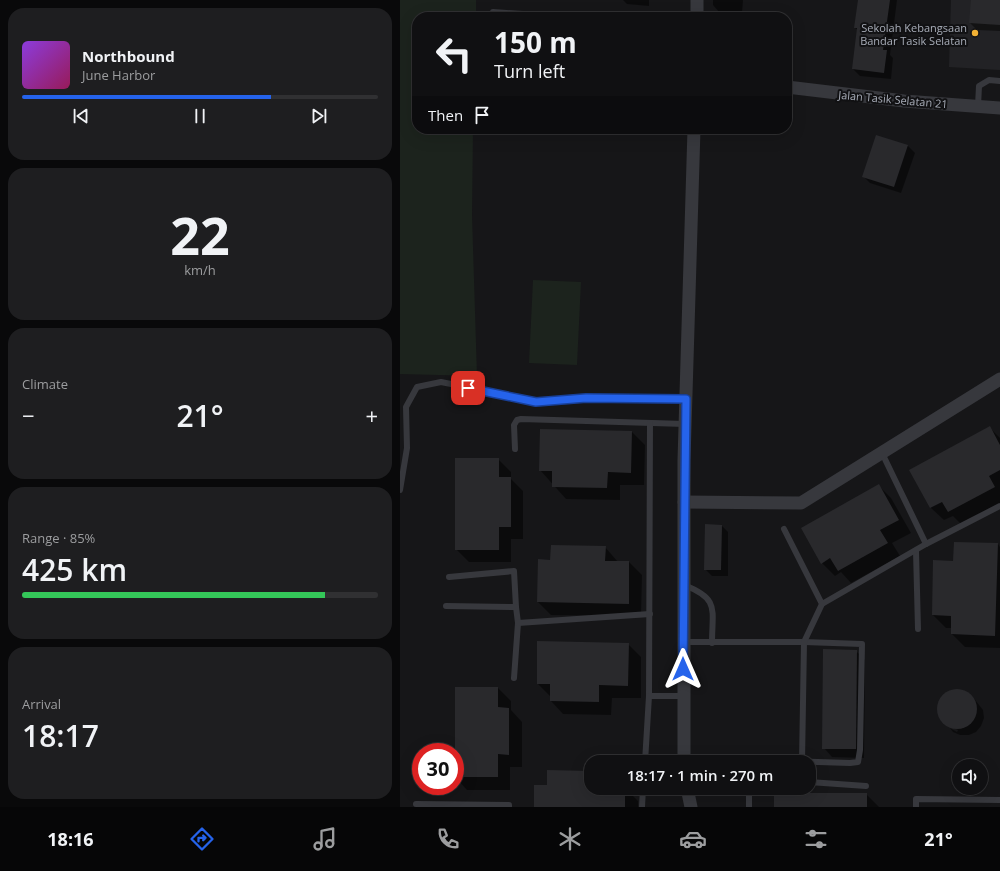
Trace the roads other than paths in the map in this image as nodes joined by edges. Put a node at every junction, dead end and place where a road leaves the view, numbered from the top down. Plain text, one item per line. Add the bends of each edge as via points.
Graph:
1 (697, 0) edge
2 (697, 12) edge
3 (1000, 81) edge
4 (792, 89) edge
5 (978, 106) junction
6 (1000, 108) edge
7 (694, 134) edge
8 (1000, 379) edge
9 (686, 399) junction
10 (650, 423) junction
11 (685, 424) junction
12 (515, 449) dead end
13 (882, 453) junction
14 (400, 490) edge
15 (684, 502) junction
16 (1000, 506) edge
17 (784, 529) dead end
18 (926, 544) junction
19 (916, 551) junction
20 (449, 577) dead end
21 (684, 584) junction
22 (822, 604) junction
23 (446, 606) dead end
24 (516, 607) junction
25 (650, 614) junction
26 (518, 622) junction
27 (918, 629) dead end
28 (683, 642) junction
29 (804, 642) junction
30 (712, 643) junction
31 (514, 678) dead end
32 (649, 696) junction
33 (684, 696) junction
34 (645, 755) edge
35 (684, 755) edge
36 (802, 755) edge
37 (816, 762) edge
38 (816, 782) edge
39 (866, 786) dead end
40 (643, 795) edge
41 (688, 795) edge
42 (749, 795) edge
43 (1000, 800) edge
44 (416, 804) dead end
45 (509, 807) edge
46 (642, 807) edge
47 (691, 807) edge
48 (749, 807) edge
49 (916, 807) edge

1 - 2 street
3 - 5 lane via 988,81 979,86
4 - 5 street, Jalan Tasik Selatan 21
5 - 6 street, Jalan Tasik Selatan 21
7 - 9 street
8 - 13 street
9 - 11 street
9 - 14 lane via 586,398 536,402 441,382 417,387 406,407 407,448
10 - 11 lane
10 - 12 lane via 521,419 516,420 514,425
10 - 25 lane
11 - 15 street
13 - 15 street via 801,503
13 - 18 lane
15 - 21 street
16 - 18 lane
17 - 22 lane
18 - 19 lane
19 - 22 lane
19 - 27 lane
20 - 24 lane via 514,571
21 - 28 street
21 - 30 lane via 699,590 709,598 712,608
22 - 29 lane
23 - 24 lane
24 - 26 lane
25 - 26 lane
25 - 32 lane
26 - 31 lane
28 - 30 lane
28 - 33 street
29 - 30 lane
29 - 36 lane
29 - 37 lane via 862,644 858,762
32 - 33 lane
32 - 34 lane
33 - 35 street
38 - 39 lane
40 - 46 lane
41 - 47 street
42 - 48 lane
43 - 49 lane via 916,799
44 - 45 lane

